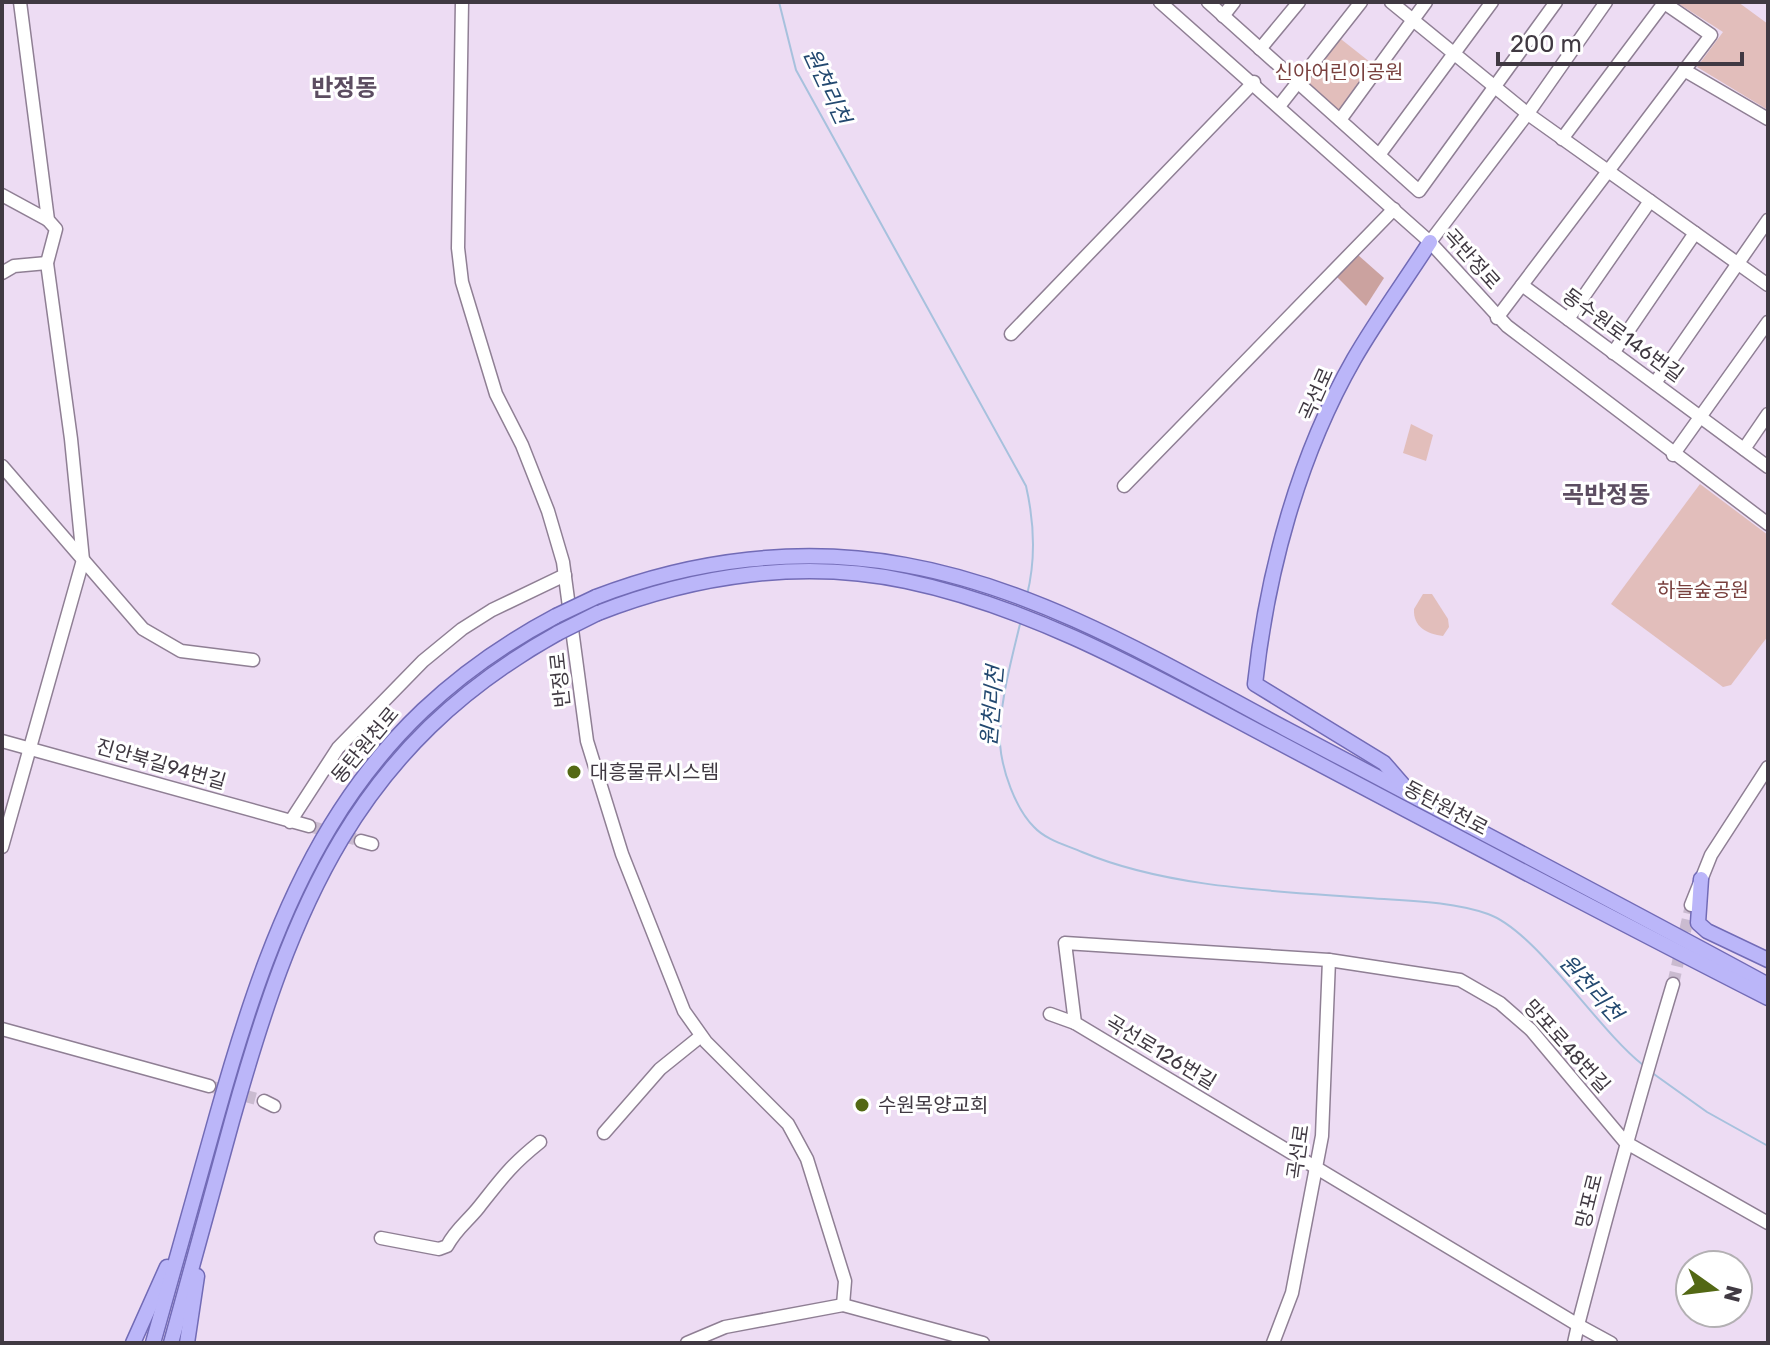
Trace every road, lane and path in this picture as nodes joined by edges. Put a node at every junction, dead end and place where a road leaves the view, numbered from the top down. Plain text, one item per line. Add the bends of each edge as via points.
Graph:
1 (20, 2) edge
2 (462, 2) edge
3 (1208, 2) edge
4 (1234, 2) edge
5 (1299, 2) edge
6 (1361, 2) edge
7 (1391, 2) edge
8 (1426, 2) edge
9 (1492, 2) edge
10 (1556, 2) edge
11 (1606, 2) edge
12 (1663, 2) edge
13 (1166, 4) edge
14 (1223, 16) junction
15 (1413, 20) junction
16 (1260, 49) junction
17 (1454, 53) junction
18 (1684, 70) junction
19 (1254, 82) junction
20 (1299, 83) junction
21 (1494, 87) junction
22 (1280, 105) junction
23 (1528, 114) junction
24 (1768, 119) edge
25 (1340, 120) junction
26 (1562, 139) junction
27 (1379, 155) junction
28 (1608, 171) junction
29 (2, 195) edge
30 (1650, 201) junction
31 (1394, 209) junction
32 (48, 220) junction
33 (1768, 220) edge
34 (1695, 233) junction
35 (1430, 242) junction
36 (47, 263) junction
37 (1738, 264) junction
38 (2, 273) edge
39 (1522, 285) junction
40 (1768, 285) edge
41 (1497, 318) junction
42 (1568, 319) junction
43 (1768, 322) edge
44 (1011, 334) dead end
45 (1613, 353) junction
46 (1655, 383) junction
47 (1768, 414) edge
48 (1700, 417) junction
49 (1744, 449) junction
50 (1673, 455) junction
51 (2, 466) edge
52 (1768, 467) edge
53 (1124, 486) dead end
54 (1768, 524) edge
55 (83, 560) junction
56 (565, 575) junction
57 (1108, 644) junction
58 (253, 660) dead end
59 (2, 741) edge
60 (31, 750) junction
61 (1768, 767) edge
62 (1408, 792) junction
63 (290, 822) junction
64 (309, 826) tunnel mouth
65 (2, 847) edge
66 (1701, 879) junction
67 (1691, 905) tunnel mouth
68 (1635, 913) junction
69 (1628, 927) junction
70 (1329, 960) junction
71 (1768, 960) edge
72 (1768, 975) edge
73 (1673, 984) tunnel mouth
74 (1768, 985) edge
75 (1768, 998) edge
76 (1768, 1007) edge
77 (1050, 1014) dead end
78 (1075, 1023) junction
79 (2, 1029) edge
80 (701, 1036) junction
81 (209, 1086) tunnel mouth
82 (604, 1133) dead end
83 (540, 1142) dead end
84 (1625, 1142) junction
85 (1318, 1169) junction
86 (188, 1219) junction
87 (204, 1223) junction
88 (1768, 1223) edge
89 (381, 1238) dead end
90 (843, 1305) junction
91 (1578, 1325) junction
92 (133, 1343) edge
93 (153, 1343) edge
94 (171, 1343) edge
95 (187, 1343) edge
96 (687, 1343) edge
97 (983, 1343) edge
98 (1273, 1343) edge
99 (1574, 1343) edge
100 (1611, 1343) edge

1 - 32 street
2 - 56 street, 반정로 via 462,282 496,394 548,511
3 - 14 street
4 - 14 street
5 - 16 street
6 - 20 street
7 - 15 street
8 - 15 street
9 - 17 street
10 - 21 street
11 - 23 street, 곡선로
12 - 18 street via 1711,35
12 - 26 street
13 - 19 street, 곡반정로
14 - 16 street
15 - 17 street
15 - 25 street
16 - 20 street
17 - 21 street
17 - 27 street
18 - 24 street
18 - 28 street
19 - 22 street, 곡반정로
19 - 44 street
20 - 22 street
20 - 25 street
21 - 23 street
21 - 27 street via 1419,191
22 - 31 street, 곡반정로
23 - 26 street
23 - 35 street, 곡선로
25 - 27 street
26 - 28 street
28 - 30 street
28 - 39 street
29 - 32 street
30 - 34 street
30 - 42 street
31 - 35 street, 곡반정로
31 - 53 street
32 - 36 street via 56,229
33 - 37 street
34 - 37 street
34 - 45 street
35 - 41 street, 곡반정로
35 - 62 main road, 곡선로 via 1353,361 1304,470 1264,610 1255,684 1384,763
36 - 38 street via 14,266
36 - 55 street
37 - 40 street
37 - 46 street
39 - 41 street
39 - 42 street, 동수원로146번길
41 - 50 street, 곡반정로
42 - 45 street, 동수원로146번길
43 - 48 street
45 - 46 street, 동수원로146번길
46 - 48 street, 동수원로146번길
47 - 49 street
48 - 49 street, 동수원로146번길
48 - 50 street
49 - 52 street, 동수원로146번길
50 - 54 street, 곡반정로
51 - 55 street
55 - 58 street via 143,629 162,642 181,651
55 - 60 street
56 - 63 street via 492,610 423,661 338,748
56 - 80 street, 반정로 via 587,741 600,786 662,958 684,1011
57 - 62 main road, 동탄원천로 via 1229,698
57 - 69 main road, 동탄원천로 via 1226,714
57 - 86 main road, 동탄원천로, bridge via 1041,606 951,575 866,559 790,556 666,574 596,597 520,635 416,715 364,775 320,841 286,909 250,1003
57 - 87 main road, 동탄원천로, bridge via 947,590 862,574 786,571 662,591 598,613 492,673 423,732 367,797 335,846 281,961
59 - 60 street, 진안북길94번길
60 - 63 street, 진안북길94번길
60 - 65 street
61 - 66 street
62 - 68 main road, 동탄원천로
63 - 64 street, 진안북길94번길
66 - 67 street
66 - 71 main road via 1698,923
68 - 72 main road
68 - 74 main road, 동탄원천로
69 - 75 main road, 동탄원천로
69 - 76 main road
70 - 78 street, 곡선로126번길 via 1065,943
70 - 84 street, 망포로48번길 via 1460,980 1500,1003 1531,1030
70 - 85 street, 곡선로
73 - 84 street, 망포로
77 - 78 street
78 - 85 street, 곡선로126번길
79 - 81 street
80 - 82 street via 660,1069
80 - 90 street, 반정로 via 788,1124 807,1159 845,1281
83 - 89 street via 506,1169 447,1246
84 - 88 street
84 - 91 street, 망포로
85 - 91 street, 곡선로126번길
85 - 98 street, 곡선로 via 1292,1293
86 - 92 main road
86 - 93 main road, 동탄원천로
87 - 94 main road, 동탄원천로
87 - 95 main road
90 - 96 street via 725,1327
90 - 97 street
91 - 99 street, 망포로
91 - 100 street, 곡선로126번길

